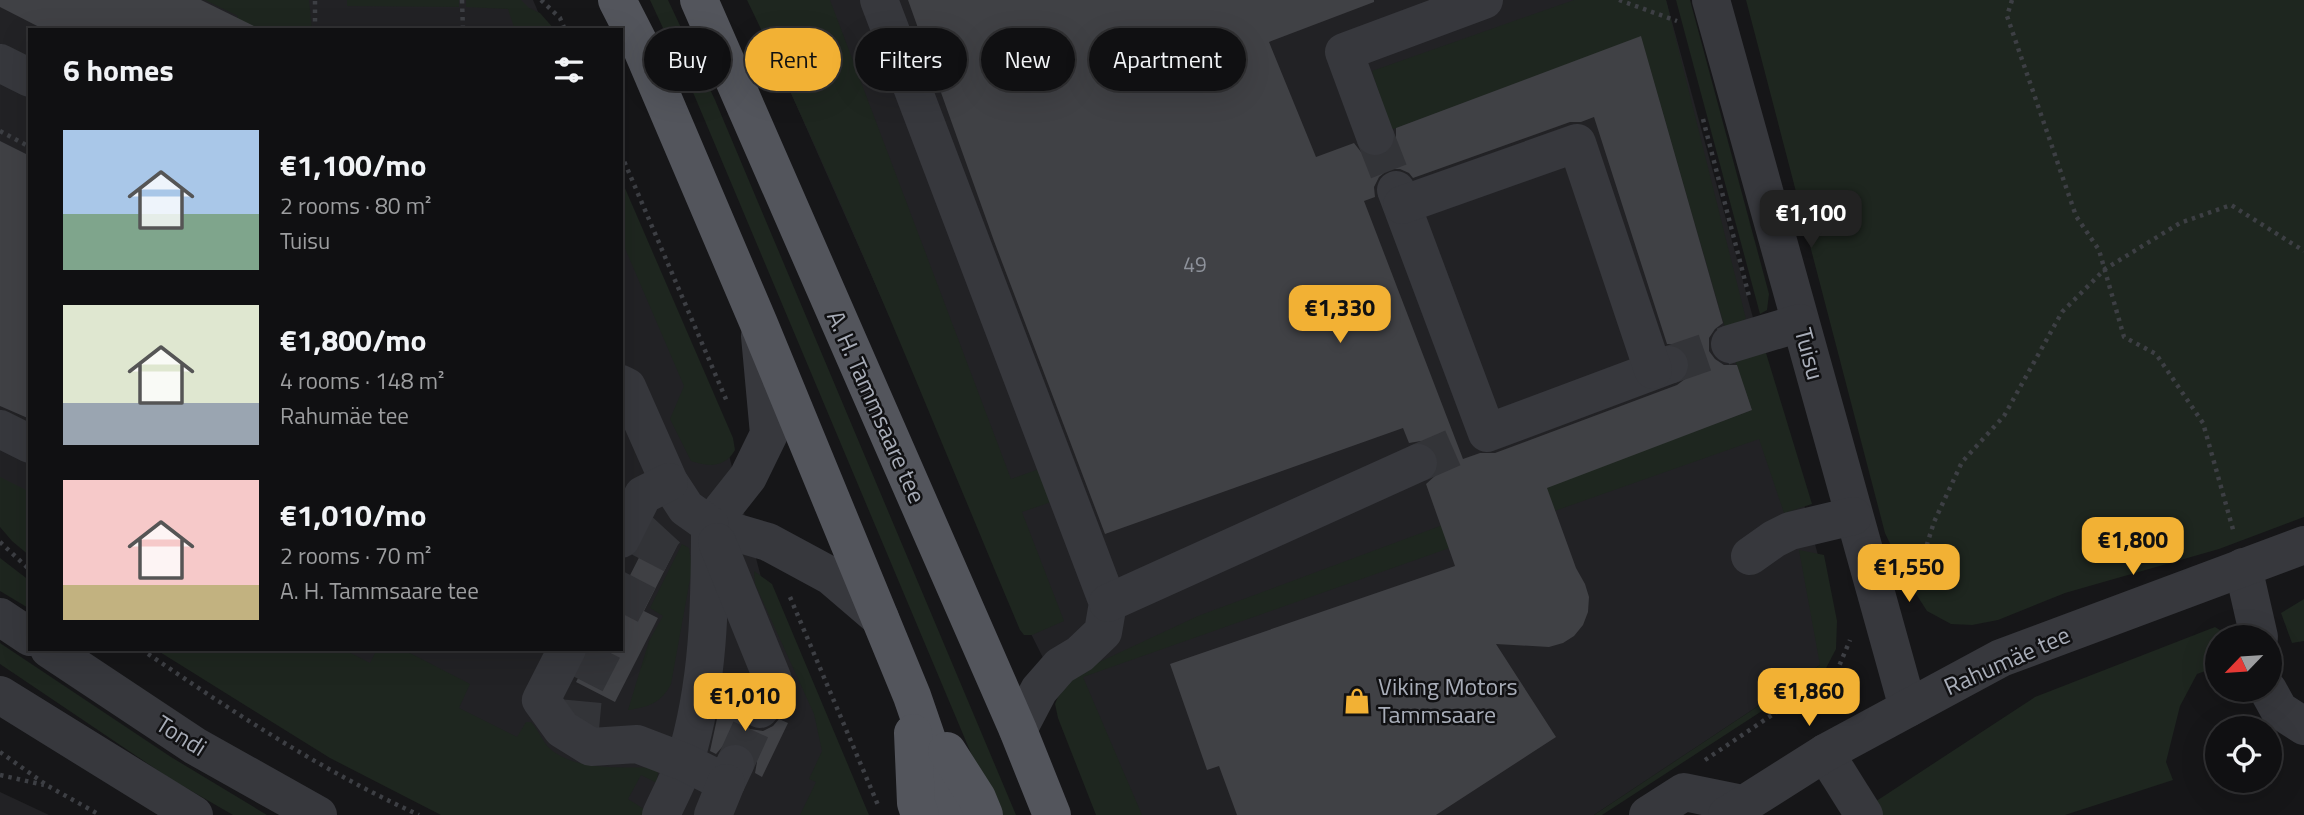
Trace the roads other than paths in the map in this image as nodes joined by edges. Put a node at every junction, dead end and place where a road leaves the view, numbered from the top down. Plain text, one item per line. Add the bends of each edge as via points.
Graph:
1 (617, 0) edge
2 (699, 0) edge
3 (879, 0) edge
4 (1484, 0) edge
5 (1711, 0) edge
6 (0, 63) edge
7 (28, 77) edge
8 (1375, 136) tunnel mouth
9 (1800, 323) junction
10 (759, 324) junction
11 (1730, 344) tunnel mouth
12 (623, 385) edge
13 (0, 429) edge
14 (1472, 439) joint
15 (28, 443) edge
16 (1418, 463) tunnel mouth
17 (669, 482) junction
18 (1853, 516) junction
19 (710, 525) junction
20 (623, 535) edge
21 (2304, 545) edge
22 (1750, 556) dead end
23 (2243, 567) junction
24 (1108, 603) junction
25 (0, 617) edge
26 (880, 618) junction
27 (2256, 625) edge
28 (28, 636) edge
29 (52, 651) edge
30 (566, 651) edge
31 (0, 695) edge
32 (912, 696) junction
33 (2274, 702) edge
34 (1908, 708) junction
35 (760, 709) tunnel mouth
36 (2304, 726) edge
37 (1018, 730) junction
38 (1825, 753) junction
39 (684, 762) junction
40 (724, 787) edge
41 (1735, 809) edge
42 (1860, 809) edge
43 (194, 815) edge
44 (318, 815) edge
45 (661, 815) edge
46 (920, 815) edge
47 (953, 815) edge
48 (984, 815) edge
49 (1052, 815) edge
50 (1648, 815) edge

1 - 10 main road
2 - 37 main road, A. H. Tammsaare tee
3 - 24 street
4 - 8 street via 1344,51
5 - 9 street, Tuisu
6 - 7 street
9 - 11 street
9 - 18 street, Tuisu
10 - 19 street via 769,434 748,477
10 - 26 main road
12 - 17 street
13 - 15 street
14 - 14 street via 1399,197 1577,143 1661,367
16 - 24 street
17 - 19 street via 686,508
17 - 20 street via 643,495
18 - 22 street via 1790,531
18 - 34 street, Tuisu
19 - 26 street via 768,542 821,570
19 - 35 street via 773,680
19 - 39 street via 710,607 703,681
21 - 23 street, Rahumäe tee
23 - 27 street
23 - 34 street, Rahumäe tee via 2001,658
24 - 37 street via 1103,632 1060,666 1039,690
25 - 28 street
26 - 32 main road
29 - 44 street, Tondi via 195,746
30 - 39 street via 541,700 562,729 591,747 637,744
31 - 43 street
32 - 46 main road
32 - 47 main road
32 - 48 main road
33 - 36 street
34 - 38 street, Rahumäe tee
37 - 49 main road, A. H. Tammsaare tee
38 - 41 street, Rahumäe tee
38 - 42 street
39 - 40 street
39 - 45 street
41 - 50 street via 1684,792

